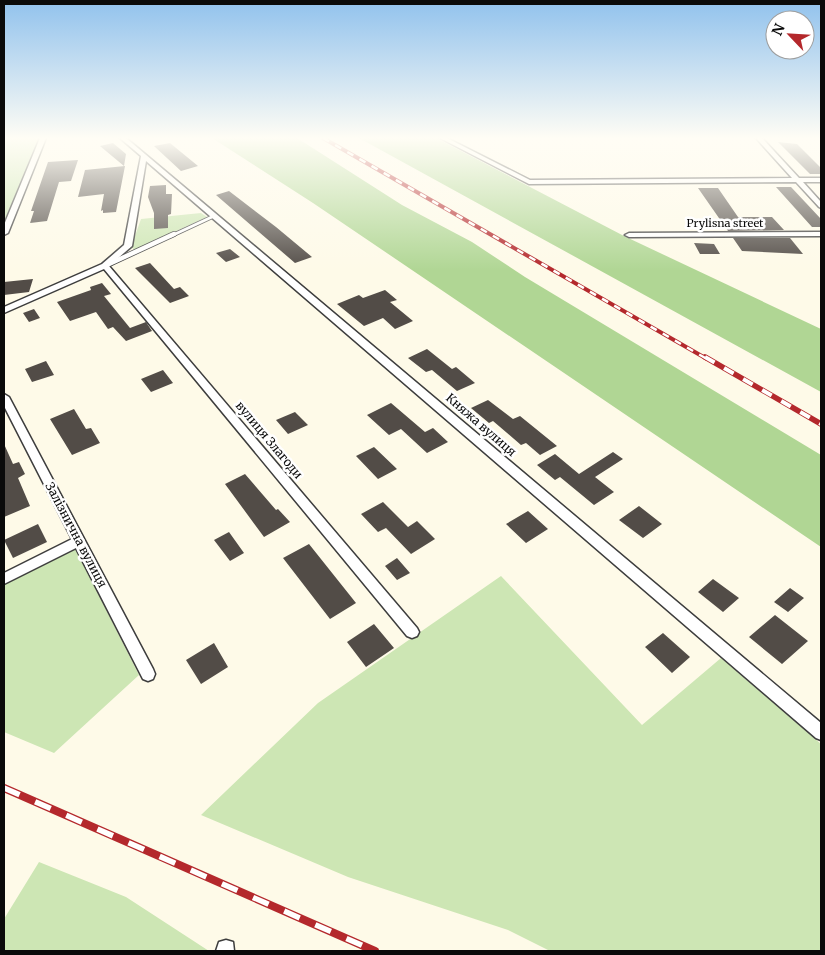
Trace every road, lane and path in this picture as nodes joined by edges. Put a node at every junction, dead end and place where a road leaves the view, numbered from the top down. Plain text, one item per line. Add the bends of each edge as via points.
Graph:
1 (25, 183) edge
2 (139, 183) edge
3 (175, 183) edge
4 (800, 183) edge
5 (821, 206) edge
6 (214, 216) junction
7 (4, 233) edge
8 (821, 234) edge
9 (629, 235) dead end
10 (105, 266) junction
11 (4, 310) edge
12 (4, 397) edge
13 (79, 541) junction
14 (4, 579) edge
15 (412, 632) dead end
16 (148, 674) dead end
17 (821, 733) edge

1 - 7 street
2 - 10 street via 128,246
3 - 6 street, Княжа вулиця
4 - 5 street
6 - 10 lane
6 - 17 street, Княжа вулиця
8 - 9 street, Prylisna street
10 - 11 street
10 - 15 street, вулиця Злагоди
12 - 13 street, Залізнична вулиця
13 - 14 street
13 - 16 street, Залізнична вулиця

